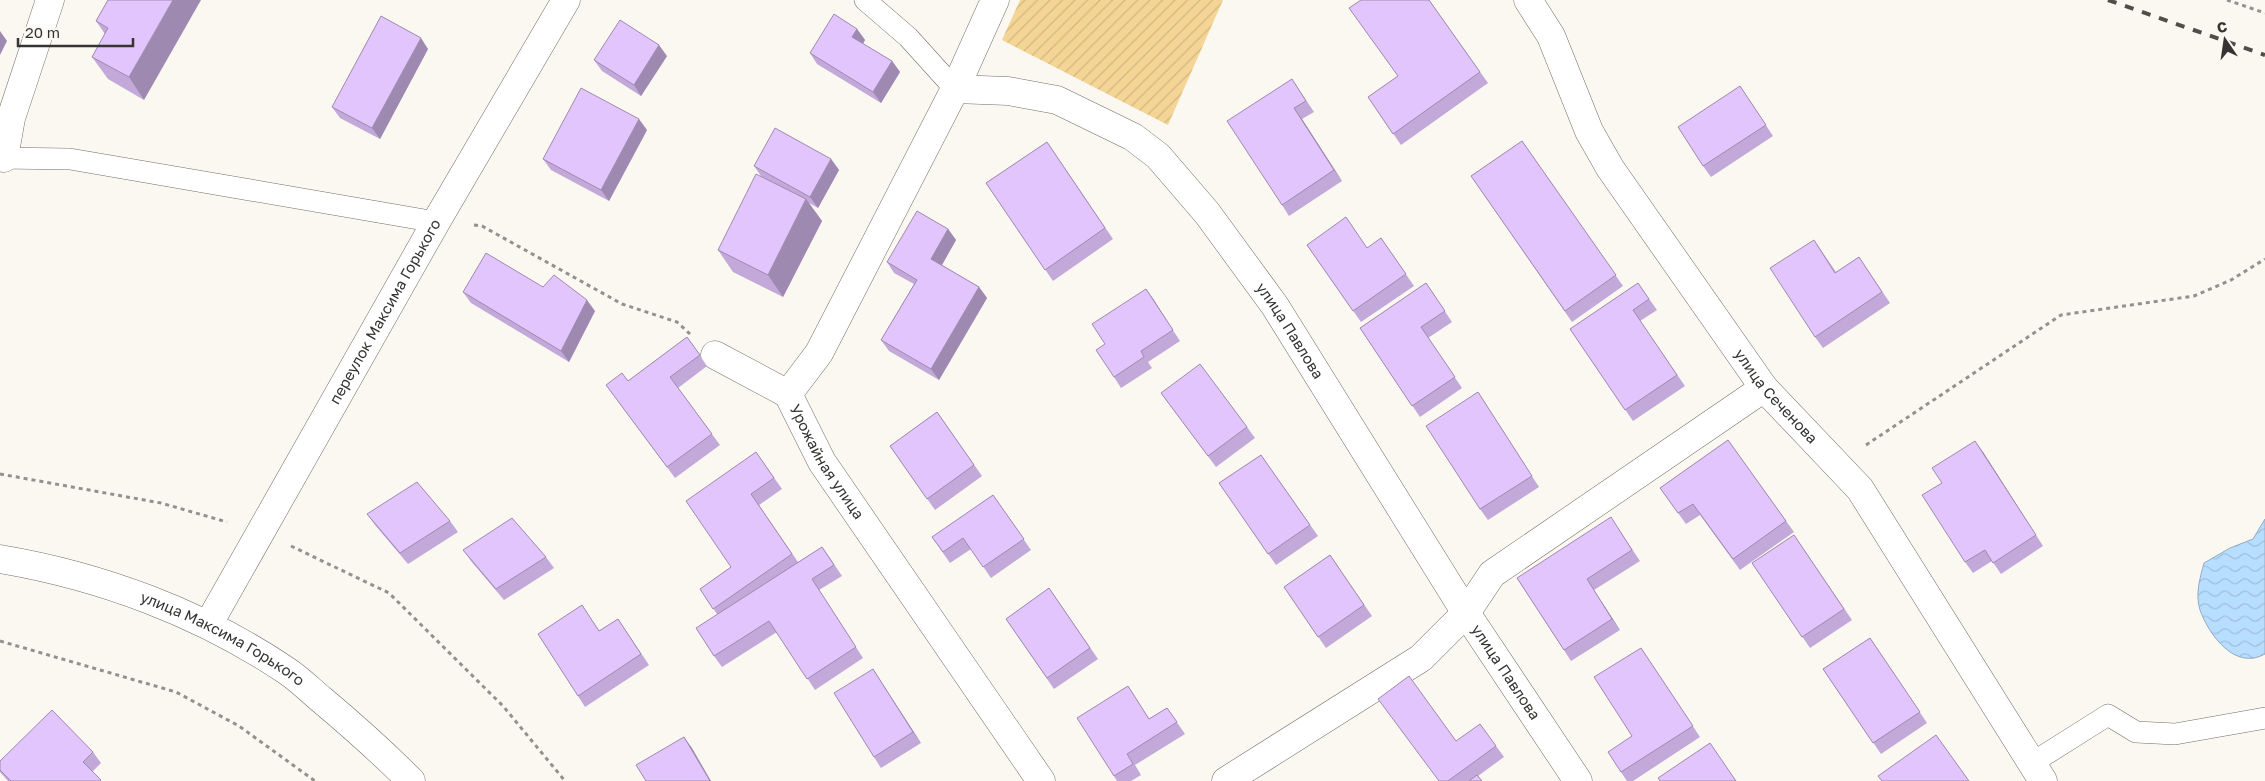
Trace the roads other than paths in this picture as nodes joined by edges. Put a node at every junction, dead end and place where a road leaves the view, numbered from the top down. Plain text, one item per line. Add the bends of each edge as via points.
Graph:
1 (50, 0) edge
2 (566, 0) edge
3 (864, 0) edge
4 (995, 0) edge
5 (1528, 0) edge
6 (955, 89) junction
7 (2, 158) edge
8 (436, 222) junction
9 (715, 355) road end
10 (1764, 388) junction
11 (788, 394) junction
12 (0, 559) edge
13 (1466, 613) junction
14 (208, 625) junction
15 (2265, 718) edge
16 (2038, 772) edge
17 (411, 781) edge
18 (1041, 781) edge
19 (1226, 781) edge
20 (1578, 781) edge

1 - 7 street via 11,118
2 - 8 street, переулок Максима Горького
3 - 6 lane via 908,37
4 - 6 street
5 - 10 street, улица Сеченова via 1551,36 1589,131 1610,168
6 - 11 street via 818,353
6 - 13 street, улица Павлова via 1008,91 1057,100 1133,137 1158,156 1207,213 1275,306
7 - 8 lane via 70,159
8 - 14 street, переулок Максима Горького
9 - 11 street, Урожайная улица
10 - 13 street via 1492,574
10 - 16 street, улица Сеченова via 1860,489
11 - 18 street, Урожайная улица via 822,462
12 - 14 street, улица Максима Горького via 50,567 129,592
13 - 19 street via 1421,658
13 - 20 street, улица Павлова
14 - 17 street, улица Максима Горького via 287,671 366,736
15 - 16 lane via 2175,734 2136,732 2108,715

